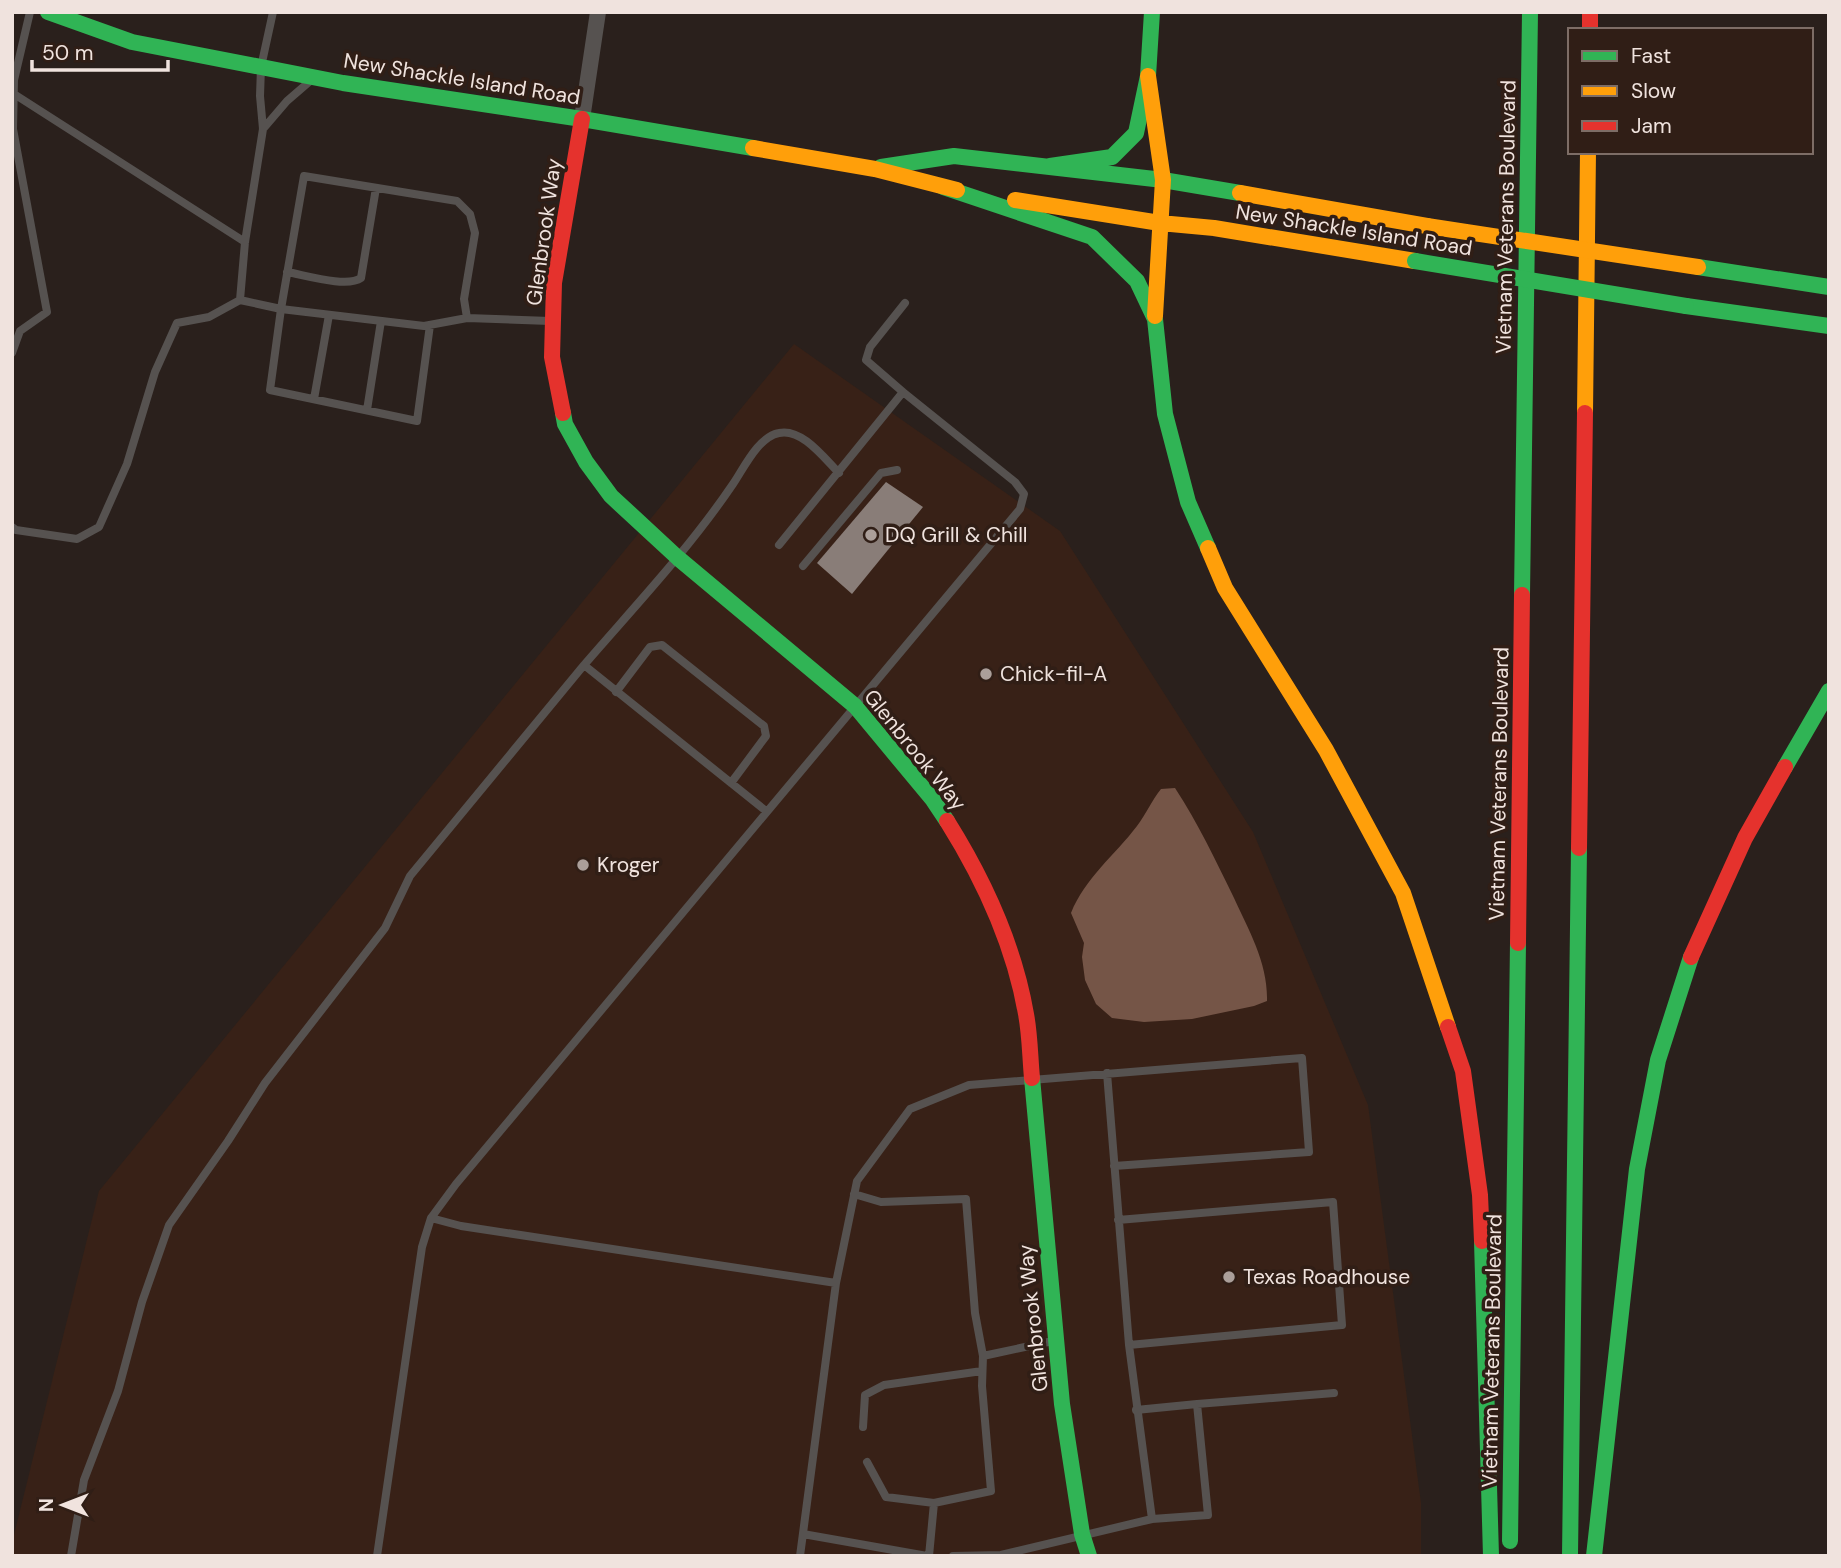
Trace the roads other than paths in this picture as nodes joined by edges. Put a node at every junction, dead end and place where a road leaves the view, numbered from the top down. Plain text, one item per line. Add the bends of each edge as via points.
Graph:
1 (30, 12) edge
2 (48, 12) edge
3 (273, 12) edge
4 (598, 12) edge
5 (1152, 12) edge
6 (1530, 12) edge
7 (261, 67) junction
8 (1148, 76) junction
9 (314, 77) junction
10 (14, 94) junction
11 (582, 119) junction
12 (262, 129) junction
13 (1588, 154) edge
14 (1050, 166) junction
15 (875, 169) junction
16 (1163, 180) junction
17 (943, 187) junction
18 (376, 188) junction
19 (1160, 223) junction
20 (245, 242) junction
21 (287, 272) junction
22 (1829, 288) edge
23 (240, 300) junction
24 (905, 303) dead end
25 (281, 309) junction
26 (329, 315) junction
27 (467, 318) junction
28 (1155, 319) junction
29 (381, 321) junction
30 (553, 321) junction
31 (430, 325) junction
32 (1829, 326) edge
33 (12, 353) edge
34 (903, 392) junction
35 (314, 399) junction
36 (367, 410) junction
37 (897, 470) dead end
38 (839, 473) junction
39 (12, 527) edge
40 (779, 545) dead end
41 (678, 558) junction
42 (803, 566) dead end
43 (584, 666) junction
44 (1829, 691) edge
45 (616, 692) junction
46 (855, 706) junction
47 (731, 783) junction
48 (766, 811) junction
49 (1107, 1073) junction
50 (1031, 1078) junction
51 (1114, 1166) junction
52 (854, 1194) junction
53 (431, 1218) junction
54 (1118, 1220) junction
55 (836, 1283) junction
56 (1056, 1340) junction
57 (1129, 1345) junction
58 (983, 1356) junction
59 (982, 1371) junction
60 (1334, 1393) dead end
61 (1197, 1404) junction
62 (1136, 1410) junction
63 (863, 1427) dead end
64 (867, 1462) dead end
65 (934, 1503) junction
66 (1152, 1519) junction
67 (803, 1534) junction
68 (1082, 1534) junction
69 (71, 1556) edge
70 (377, 1556) edge
71 (800, 1556) edge
72 (928, 1556) edge
73 (953, 1556) edge
74 (1089, 1556) edge
75 (1491, 1556) edge
76 (1510, 1556) edge
77 (1570, 1556) edge
78 (1594, 1556) edge

1 - 10 lane
2 - 7 main road, New Shackle Island Road via 132,42
3 - 7 lane
4 - 11 street
5 - 8 main road
6 - 76 main road, Vietnam Veterans Boulevard
7 - 9 main road, New Shackle Island Road
7 - 12 lane
8 - 14 main road via 1136,133 1112,157
8 - 16 main road
9 - 11 main road, New Shackle Island Road
9 - 12 lane
10 - 20 lane
10 - 33 lane via 13,130 47,312 20,331
11 - 15 main road, New Shackle Island Road
11 - 30 main road, Glenbrook Way via 554,283
12 - 20 lane
13 - 77 main road
14 - 15 main road, New Shackle Island Road via 954,156
14 - 16 main road, New Shackle Island Road
15 - 17 main road, New Shackle Island Road
16 - 19 main road
16 - 22 main road, New Shackle Island Road, bridge
17 - 19 main road, New Shackle Island Road
17 - 28 main road via 1092,237 1137,281
18 - 21 lane via 361,278 340,281
18 - 21 lane via 304,176
18 - 27 lane via 457,201 470,214 475,233 464,299
19 - 28 main road
19 - 32 main road, New Shackle Island Road, bridge
20 - 23 lane
21 - 25 lane
23 - 25 lane
23 - 39 lane via 209,317 177,323 155,372 127,464 99,527 77,539
24 - 34 lane via 870,347 866,360
25 - 26 lane
25 - 35 lane via 270,390
26 - 29 lane
26 - 35 lane
27 - 30 lane
27 - 31 lane
28 - 75 main road via 1165,414 1188,502 1225,589 1326,750 1403,892 1463,1071 1480,1195
29 - 31 lane
29 - 36 lane
30 - 41 main road, Glenbrook Way via 552,357 565,425 611,496
31 - 36 lane via 417,421
34 - 38 lane
34 - 46 lane via 1024,494 1020,509
35 - 36 lane
37 - 42 lane via 881,473
38 - 40 lane
38 - 41 lane via 797,435 773,436 752,455
41 - 43 lane
41 - 46 main road, Glenbrook Way
43 - 45 lane
43 - 69 lane via 410,876 385,928 265,1083 169,1225 118,1391 84,1480
44 - 78 main road via 1745,838 1707,920 1658,1060 1637,1169
45 - 47 lane
45 - 47 lane via 650,647 662,645 764,726 766,736
46 - 48 lane
46 - 50 main road, Glenbrook Way via 933,800 971,859 1004,932 1026,1014
47 - 48 lane
48 - 53 lane
49 - 50 lane
49 - 51 lane
49 - 51 lane via 1302,1058 1309,1152
50 - 52 lane via 968,1085 910,1109 857,1181
50 - 56 main road, Glenbrook Way
51 - 54 lane
52 - 55 lane
52 - 58 lane via 881,1202 966,1199
53 - 55 lane
53 - 70 lane via 422,1247
54 - 57 lane
54 - 57 lane via 1333,1202 1342,1325
55 - 67 lane
56 - 58 lane
56 - 68 main road, Glenbrook Way
57 - 62 lane
58 - 59 lane
59 - 63 lane via 884,1384 865,1395
59 - 65 lane via 991,1491
60 - 61 lane
61 - 62 lane
61 - 66 lane via 1208,1515
62 - 66 lane
64 - 65 lane via 886,1497
65 - 72 lane
66 - 68 lane
67 - 71 lane
67 - 72 lane
68 - 73 lane via 1001,1555
68 - 74 main road, Glenbrook Way

